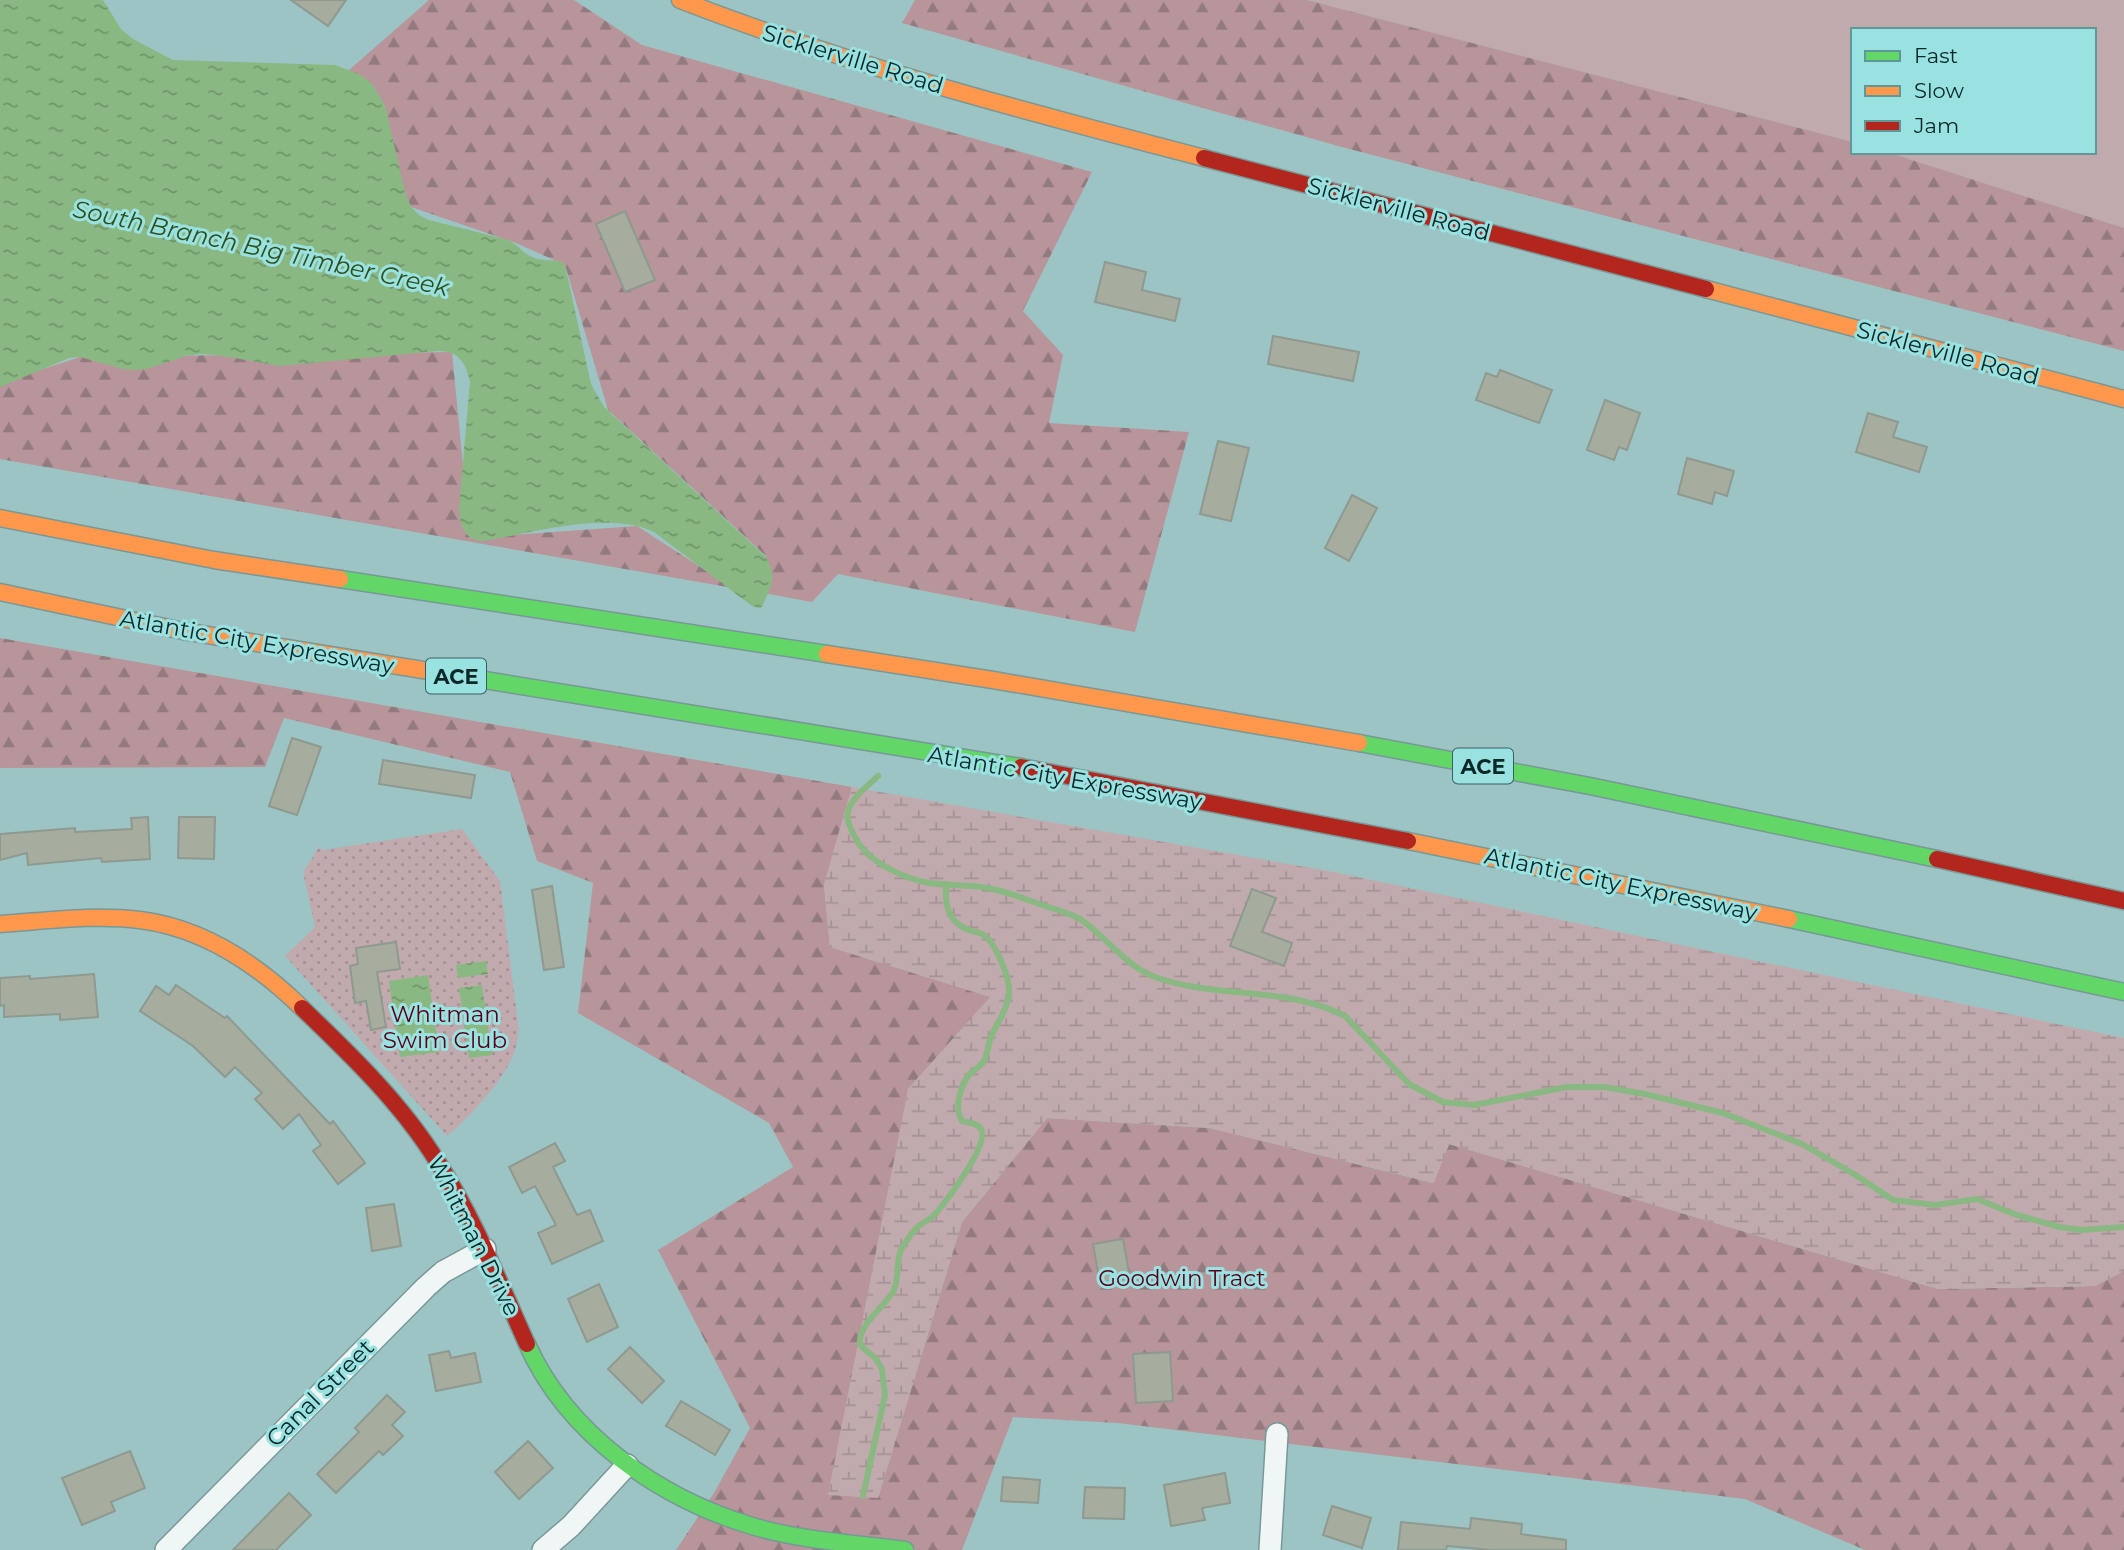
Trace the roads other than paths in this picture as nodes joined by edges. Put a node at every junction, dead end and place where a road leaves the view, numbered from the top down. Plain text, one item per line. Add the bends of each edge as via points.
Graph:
1 (680, 0) edge
2 (2124, 400) edge
3 (0, 518) edge
4 (0, 592) edge
5 (2124, 901) edge
6 (0, 924) edge
7 (2124, 992) edge
8 (485, 1249) junction
9 (1277, 1434) dead end
10 (627, 1465) junction
11 (166, 1550) edge
12 (543, 1550) edge
13 (905, 1550) edge
14 (1270, 1550) edge

1 - 2 main road, Sicklerville Road via 844,58 1022,110
3 - 5 main road, ACE via 214,560 1306,733 1643,797
4 - 7 main road, Atlantic City Expressway / ACE via 183,631 1058,774 1450,849
6 - 8 main road, Whitman Drive via 145,921 201,936 271,977 402,1112 446,1174
8 - 10 main road, Whitman Drive via 546,1380 579,1421
8 - 11 street, Canal Street via 426,1287
9 - 14 street
10 - 12 street via 571,1527
10 - 13 main road, Whitman Drive via 694,1506 740,1523

